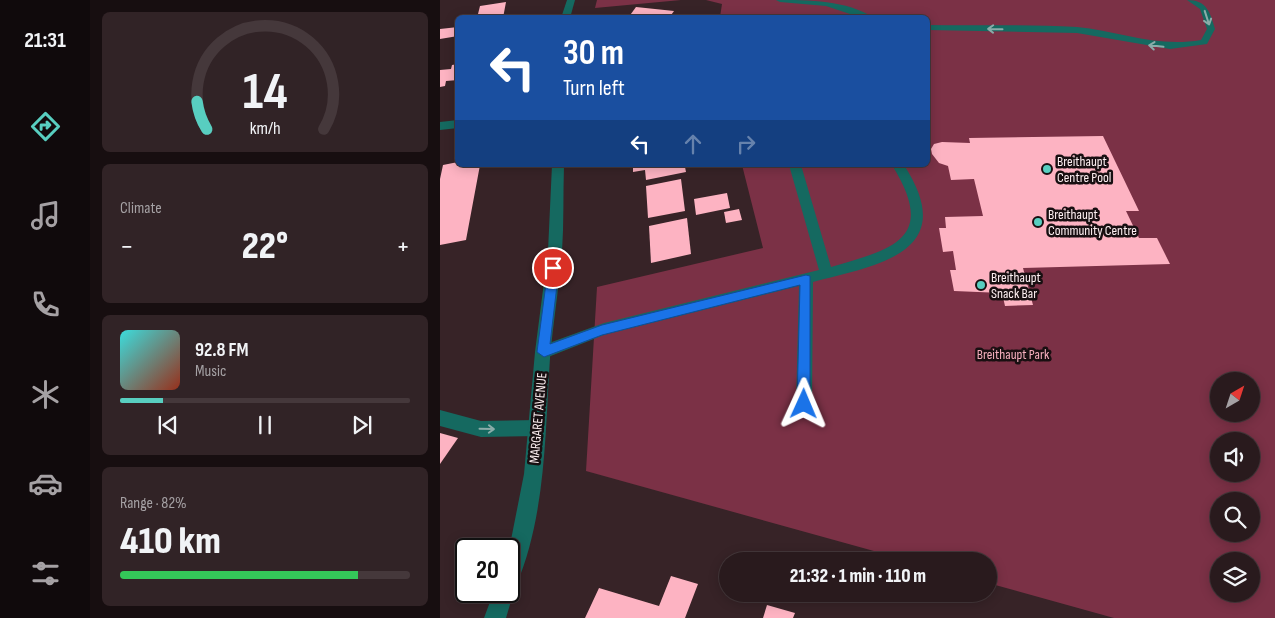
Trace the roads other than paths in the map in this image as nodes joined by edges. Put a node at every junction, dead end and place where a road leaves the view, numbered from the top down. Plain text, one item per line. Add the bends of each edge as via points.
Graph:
1 (570, 0) edge
2 (780, 0) edge
3 (1191, 0) edge
4 (566, 15) edge
5 (864, 15) edge
6 (930, 28) edge
7 (455, 124) edge
8 (440, 126) edge
9 (558, 167) edge
10 (796, 167) edge
11 (899, 167) edge
12 (826, 273) junction
13 (806, 279) junction
14 (544, 352) junction
15 (804, 404) dead end
16 (440, 418) edge
17 (538, 428) junction
18 (520, 546) edge
19 (500, 603) edge
20 (495, 618) edge

1 - 4 street
2 - 5 lane via 809,0
3 -> 6 lane via 1204,8 1211,29 1204,42 1184,47 1154,46 1078,30
7 - 8 street
9 - 14 street, MARGARET AVENUE via 555,251
10 - 12 lane
11 - 12 lane via 915,199 917,221 908,240 889,255
12 - 13 lane
13 - 14 lane via 602,330
13 - 15 lane
14 - 17 street, MARGARET AVENUE
16 -> 17 lane via 481,429
17 - 18 street, MARGARET AVENUE via 534,474
19 - 20 street

